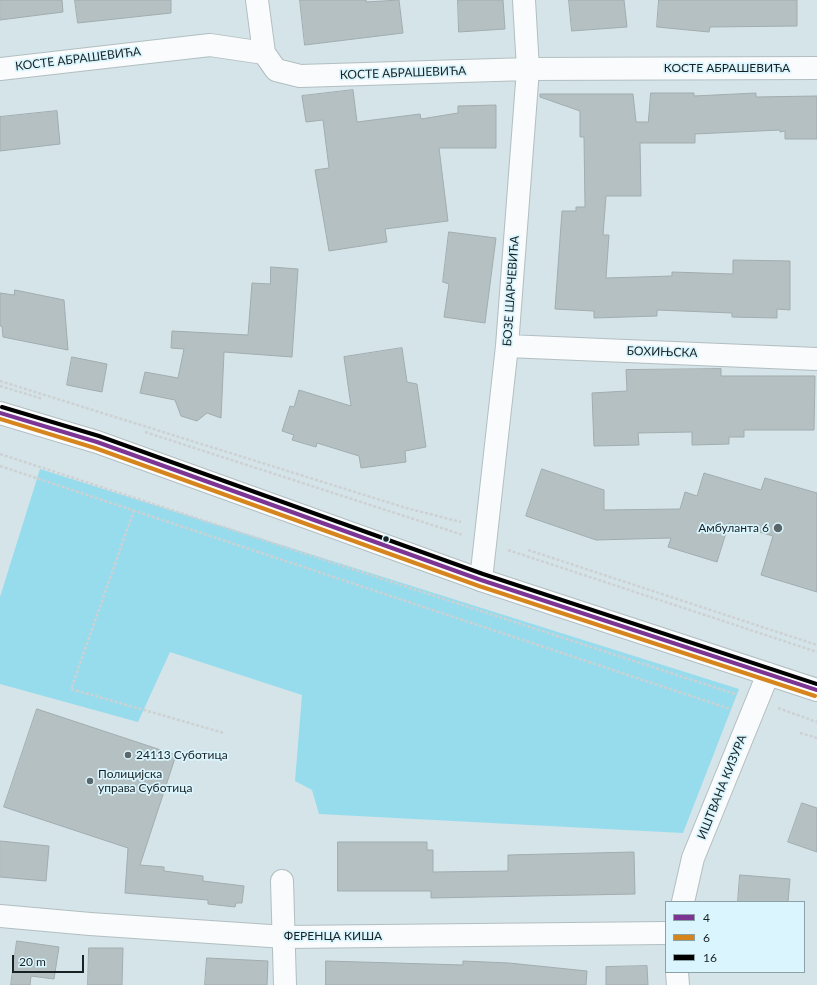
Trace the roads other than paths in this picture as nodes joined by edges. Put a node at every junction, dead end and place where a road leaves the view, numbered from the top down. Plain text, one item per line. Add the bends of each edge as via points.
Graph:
1 (257, 0) edge
2 (524, 0) edge
3 (264, 52) junction
4 (817, 68) edge
5 (0, 69) edge
6 (528, 70) junction
7 (507, 346) junction
8 (817, 359) edge
9 (0, 413) edge
10 (481, 580) junction
11 (768, 674) junction
12 (817, 690) edge
13 (282, 881) dead end
14 (683, 901) edge
15 (0, 916) edge
16 (665, 933) edge
17 (285, 937) junction
18 (677, 973) edge
19 (285, 985) edge
20 (678, 985) edge

1 - 3 street
2 - 6 street, БОЗЕ ШАРЧЕВИЋА
3 - 5 street, КОСТЕ АБРАШЕВИЋА via 210,45
3 - 6 street, КОСТЕ АБРАШЕВИЋА via 276,70 300,76
4 - 6 street, КОСТЕ АБРАШЕВИЋА
6 - 7 street, БОЗЕ ШАРЧЕВИЋА
7 - 8 street, БОХИЊСКА
7 - 10 street, БОЗЕ ШАРЧЕВИЋА
9 - 10 street via 97,442
10 - 11 street
11 - 12 street
11 - 14 street, ИШТВАНА КИЗУРА via 693,858
13 - 17 street
15 - 17 street, ФЕРЕНЦА КИША
16 - 17 street, ФЕРЕНЦА КИША
17 - 19 street
18 - 20 street

